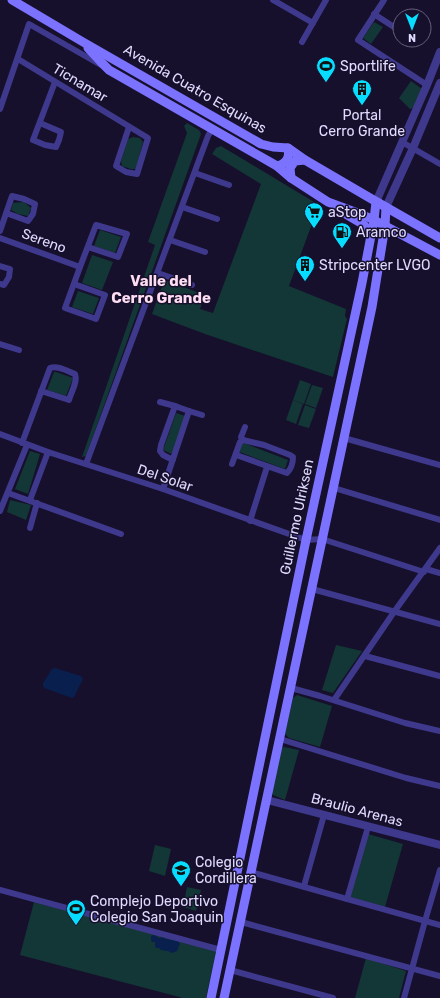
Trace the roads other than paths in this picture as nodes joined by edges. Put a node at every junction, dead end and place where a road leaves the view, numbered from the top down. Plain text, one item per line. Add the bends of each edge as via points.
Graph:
1 (12, 0) edge
2 (273, 0) edge
3 (326, 0) edge
4 (384, 0) edge
5 (24, 3) edge
6 (374, 14) junction
7 (314, 23) junction
8 (392, 26) edge
9 (83, 42) junction
10 (302, 42) dead end
11 (440, 52) edge
12 (18, 59) junction
13 (109, 70) junction
14 (55, 82) junction
15 (440, 83) edge
16 (427, 85) junction
17 (0, 109) edge
18 (40, 123) junction
19 (129, 127) junction
20 (212, 129) junction
21 (402, 142) junction
22 (288, 148) junction
23 (413, 148) junction
24 (305, 160) junction
25 (440, 164) edge
26 (277, 166) junction
27 (195, 173) junction
28 (291, 178) junction
29 (229, 186) dead end
30 (328, 202) junction
31 (376, 202) junction
32 (182, 207) junction
33 (386, 207) junction
34 (6, 213) junction
35 (217, 219) dead end
36 (374, 220) junction
37 (385, 226) junction
38 (0, 231) edge
39 (0, 238) edge
40 (370, 238) junction
41 (440, 238) edge
42 (170, 240) junction
43 (88, 247) junction
44 (205, 252) dead end
45 (440, 255) edge
46 (0, 266) edge
47 (80, 267) junction
48 (158, 273) junction
49 (0, 284) edge
50 (74, 284) junction
51 (192, 285) dead end
52 (0, 345) edge
53 (19, 350) dead end
54 (345, 359) junction
55 (361, 362) junction
56 (42, 391) junction
57 (160, 402) dead end
58 (175, 406) junction
59 (189, 411) junction
60 (202, 415) dead end
61 (244, 427) dead end
62 (0, 434) edge
63 (344, 438) junction
64 (243, 440) junction
65 (25, 444) junction
66 (48, 452) junction
67 (236, 454) junction
68 (173, 460) junction
69 (86, 464) junction
70 (232, 464) dead end
71 (440, 465) edge
72 (267, 467) junction
73 (334, 488) junction
74 (163, 489) junction
75 (8, 493) junction
76 (30, 500) junction
77 (37, 503) junction
78 (0, 511) edge
79 (440, 520) edge
80 (250, 521) junction
81 (30, 528) dead end
82 (121, 534) dead end
83 (322, 539) junction
84 (306, 540) junction
85 (440, 548) edge
86 (425, 570) junction
87 (440, 573) edge
88 (312, 589) junction
89 (394, 612) junction
90 (440, 624) edge
91 (365, 656) junction
92 (440, 676) edge
93 (291, 688) junction
94 (334, 700) junction
95 (440, 731) edge
96 (280, 739) junction
97 (440, 786) edge
98 (267, 800) junction
99 (324, 815) junction
100 (368, 827) junction
101 (440, 845) edge
102 (440, 870) edge
103 (251, 872) junction
104 (304, 886) junction
105 (0, 890) edge
106 (347, 899) junction
107 (425, 921) junction
108 (241, 922) junction
109 (440, 925) edge
110 (221, 950) junction
111 (412, 968) junction
112 (230, 970) junction
113 (440, 976) edge
114 (211, 998) edge
115 (224, 998) edge
116 (333, 998) edge
117 (404, 998) edge

1 - 5 main road, Avenida Cuatro Esquinas
2 - 7 street
3 - 7 street
4 - 6 street
5 - 9 main road, Avenida Cuatro Esquinas
6 - 8 street
6 - 16 street via 358,40
7 - 10 street
9 - 13 main road, Avenida Cuatro Esquinas
9 - 22 main road, Avenida Cuatro Esquinas via 261,144
11 - 16 street, Guillermo Ulriksen
12 - 13 street, Avenida Cuatro Esquinas via 30,24
12 - 14 street, Ticnamar
12 - 17 street
13 - 20 main road, Avenida Cuatro Esquinas
14 - 18 street
14 - 19 street, Ticnamar
15 - 23 street, Guillermo Ulriksen
16 - 21 street, Guillermo Ulriksen
18 - 18 street via 33,140 56,147 60,132
19 - 19 street, Ticnamar via 116,166 126,172 137,174 148,138
20 - 26 main road, Avenida Cuatro Esquinas
20 - 27 street
21 - 23 street
21 - 31 street, Guillermo Ulriksen
22 - 24 main road, Avenida Cuatro Esquinas
22 - 26 main road via 289,155 286,161
23 - 25 street
23 - 33 street, Guillermo Ulriksen
24 - 28 main road via 295,161 290,168
24 - 31 main road, Avenida Cuatro Esquinas
26 - 28 main road, Avenida Cuatro Esquinas
27 - 29 street
27 - 32 street
28 - 30 main road, Avenida Cuatro Esquinas
30 - 36 main road, Avenida Cuatro Esquinas
30 - 40 main road via 364,225
31 - 33 main road, Avenida Cuatro Esquinas
31 - 36 main road, Guillermo Ulriksen
32 - 35 street
32 - 42 street
33 - 37 main road, Guillermo Ulriksen
33 - 41 main road, Avenida Cuatro Esquinas
34 - 34 street via 12,196 35,204 28,221
34 - 38 street
36 - 37 main road, Avenida Cuatro Esquinas
36 - 40 main road, Guillermo Ulriksen
37 - 45 main road, Avenida Cuatro Esquinas
37 - 55 main road, Guillermo Ulriksen
39 - 47 street, Sereno
40 - 54 main road, Guillermo Ulriksen
42 - 44 street
42 - 48 street
43 - 43 street, Sereno via 118,257 127,234 96,225
43 - 47 street, Sereno
46 - 49 street via 10,269 4,285
47 - 50 street, Sereno
48 - 51 street
48 - 69 street
50 - 50 street, Sereno via 65,308 96,319 105,295
52 - 53 street
54 - 55 main road via 352,366
54 - 84 main road, Guillermo Ulriksen
55 - 63 main road, Guillermo Ulriksen
56 - 56 street via 69,400 76,376 52,367
56 - 65 street
57 - 58 street
58 - 59 street
58 - 68 street via 160,451
59 - 60 street
59 - 68 street
61 - 64 street via 241,437
62 - 65 street, Del Solar
63 - 71 street
63 - 73 main road, Guillermo Ulriksen
64 - 67 street
64 - 72 street via 264,445 293,457 290,470 287,472
65 - 66 street, Del Solar
65 - 75 street
66 - 69 street, Del Solar
66 - 76 street
67 - 70 street
67 - 72 street
68 - 74 street
69 - 74 street, Del Solar
72 - 80 street
73 - 79 street
73 - 83 main road, Guillermo Ulriksen
74 - 80 street, Del Solar
75 - 76 street
75 - 78 street
76 - 77 street
77 - 81 street
77 - 82 street
80 - 84 street, Del Solar
83 - 84 street, Del Solar
83 - 86 street
83 - 88 main road, Guillermo Ulriksen
84 - 110 main road, Guillermo Ulriksen
85 - 86 street
86 - 87 street
86 - 89 street
88 - 89 street
88 - 93 main road, Guillermo Ulriksen
89 - 90 street
89 - 91 street
91 - 92 street
91 - 94 street
93 - 94 street
93 - 96 main road, Guillermo Ulriksen
94 - 95 street
96 - 97 street
96 - 98 main road, Guillermo Ulriksen
98 - 99 street, Braulio Arenas
98 - 103 main road, Guillermo Ulriksen
99 - 100 street, Braulio Arenas
99 - 104 street
100 - 101 street, Braulio Arenas
100 - 106 street
102 - 107 street
103 - 104 street
103 - 108 main road, Guillermo Ulriksen
104 - 106 street
105 - 110 street
106 - 107 street
107 - 109 street
107 - 111 street
108 - 111 street
108 - 112 main road, Guillermo Ulriksen
110 - 114 main road, Guillermo Ulriksen
111 - 113 street
111 - 117 street
112 - 115 main road, Guillermo Ulriksen
112 - 116 street

